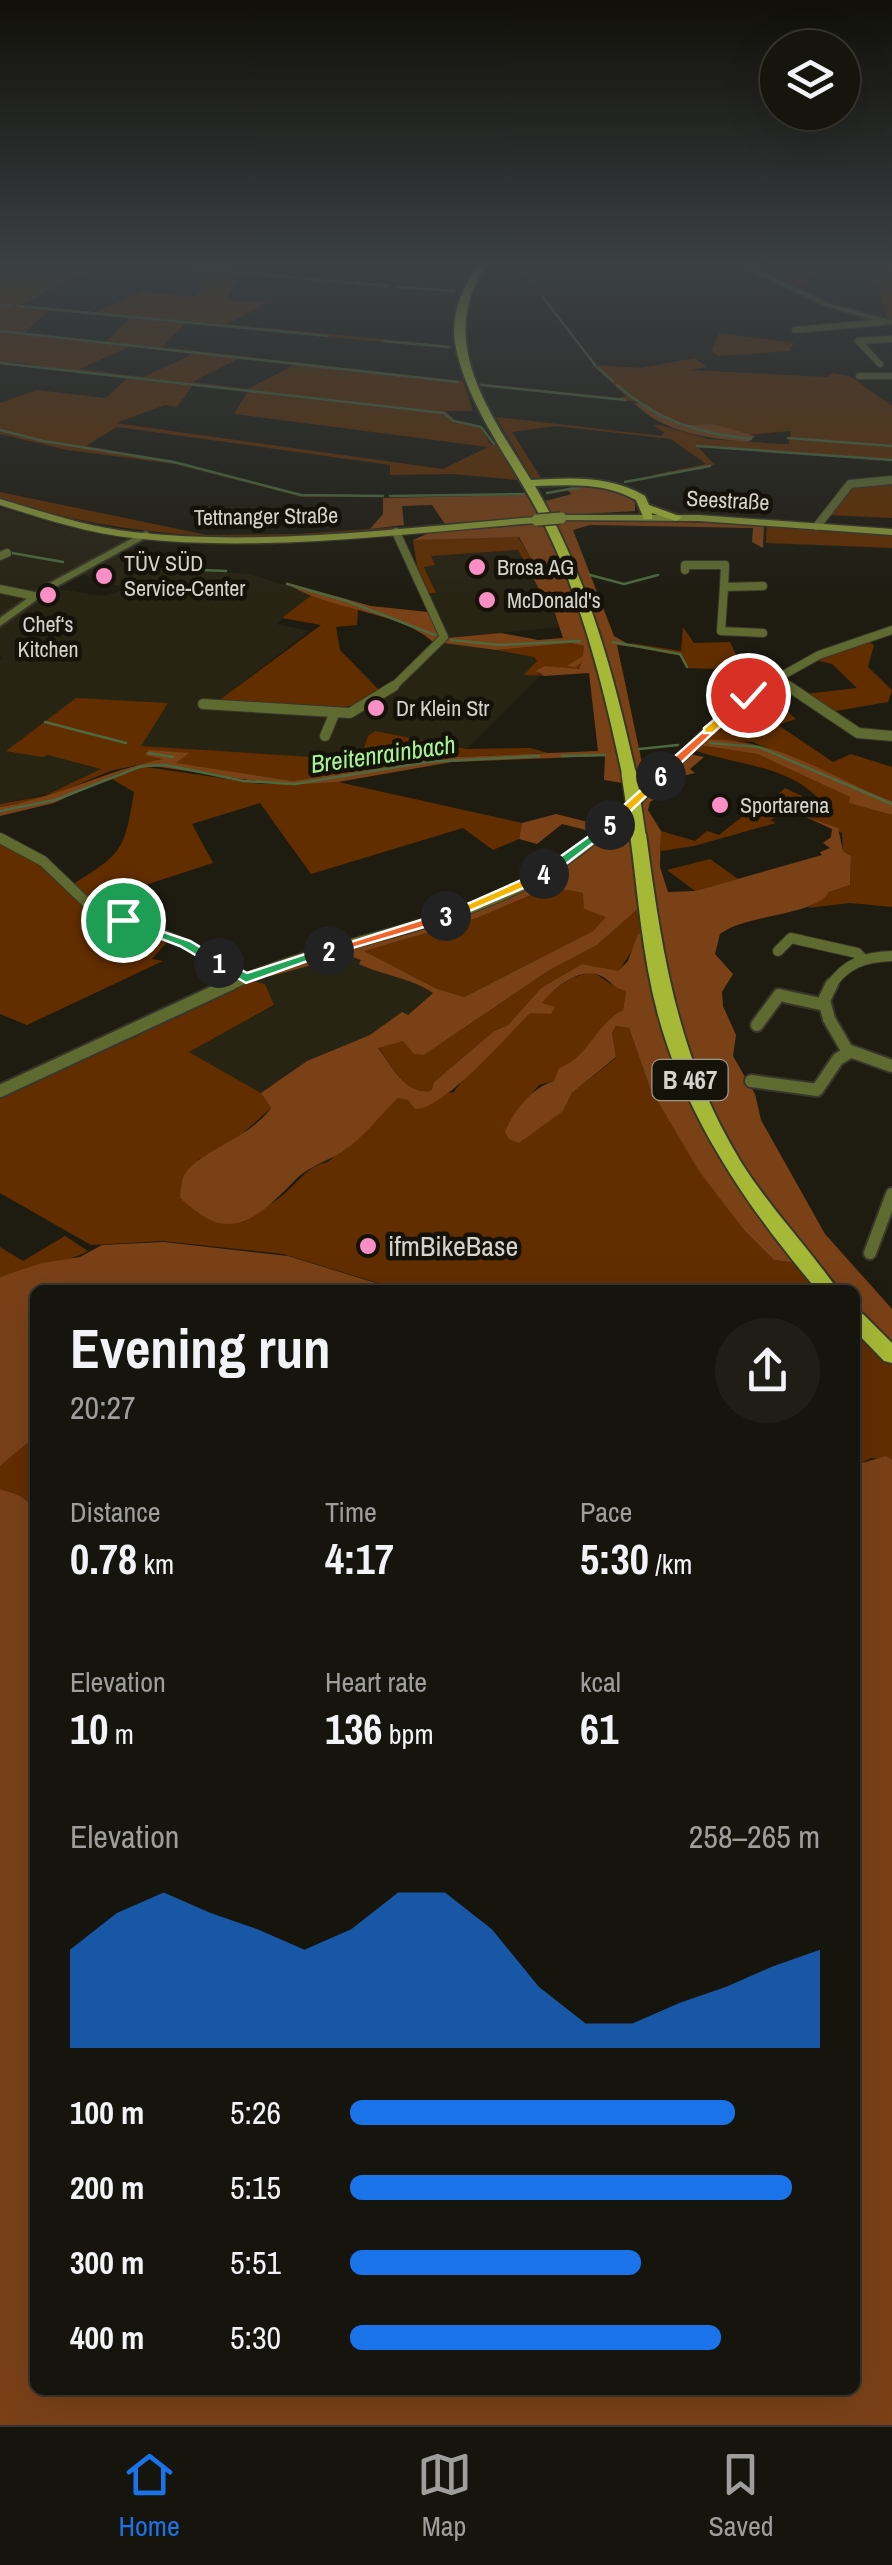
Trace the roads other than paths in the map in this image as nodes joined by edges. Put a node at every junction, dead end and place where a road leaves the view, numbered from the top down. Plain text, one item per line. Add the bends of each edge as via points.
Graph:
1 (471, 375) edge
2 (859, 376) dead end
3 (874, 376) junction
4 (892, 376) edge
5 (892, 388) edge
6 (892, 480) edge
7 (532, 488) junction
8 (0, 502) edge
9 (646, 512) junction
10 (676, 517) joint
11 (536, 520) joint
12 (817, 526) junction
13 (110, 530) junction
14 (396, 532) junction
15 (892, 532) edge
16 (146, 534) junction
17 (128, 546) junction
18 (685, 570) dead end
19 (763, 586) dead end
20 (724, 587) junction
21 (0, 589) edge
22 (34, 596) junction
23 (0, 623) edge
24 (892, 630) edge
25 (763, 633) dead end
26 (775, 678) junction
27 (203, 704) dead end
28 (335, 712) junction
29 (324, 736) dead end
30 (892, 736) edge
31 (0, 838) edge
32 (778, 951) dead end
33 (892, 956) edge
34 (862, 958) junction
35 (246, 978) junction
36 (825, 1005) junction
37 (756, 1025) dead end
38 (850, 1052) junction
39 (892, 1066) edge
40 (751, 1081) dead end
41 (0, 1091) edge
42 (892, 1194) edge
43 (870, 1253) dead end
44 (824, 1285) edge
45 (860, 1323) edge
46 (892, 1356) edge

1 - 7 main road, B 467
2 - 3 street
3 - 4 street
3 - 5 street
6 - 12 street via 850,484
7 - 9 main road via 559,482 624,489 640,498
7 - 44 main road, B 467, bridge via 588,614 629,774 660,986 689,1079 751,1192
8 - 13 main road, Tettnanger Straße
9 - 10 main road
9 - 11 main road, Seestraße, bridge
10 - 12 main road, Seestraße
11 - 14 main road, Tettnanger Straße
12 - 15 main road, Seestraße
13 - 16 main road, Tettnanger Straße
13 - 17 street via 126,536
14 - 16 main road, Tettnanger Straße via 266,540
14 - 28 street via 444,640 366,709
16 - 17 street
17 - 22 street
18 - 20 street via 725,566
19 - 20 street
20 - 25 street via 721,631
21 - 22 street
22 - 23 street
24 - 26 street
26 - 30 street via 858,732
26 - 35 street via 736,705 592,841 548,872 452,914
27 - 28 street
28 - 29 street
31 - 35 street via 44,861 88,902
32 - 34 street via 791,938
33 - 34 street
34 - 36 street via 843,969
35 - 41 street
36 - 37 street via 779,995
36 - 38 street
38 - 39 street
38 - 40 street via 817,1090
42 - 43 street
45 - 46 main road

